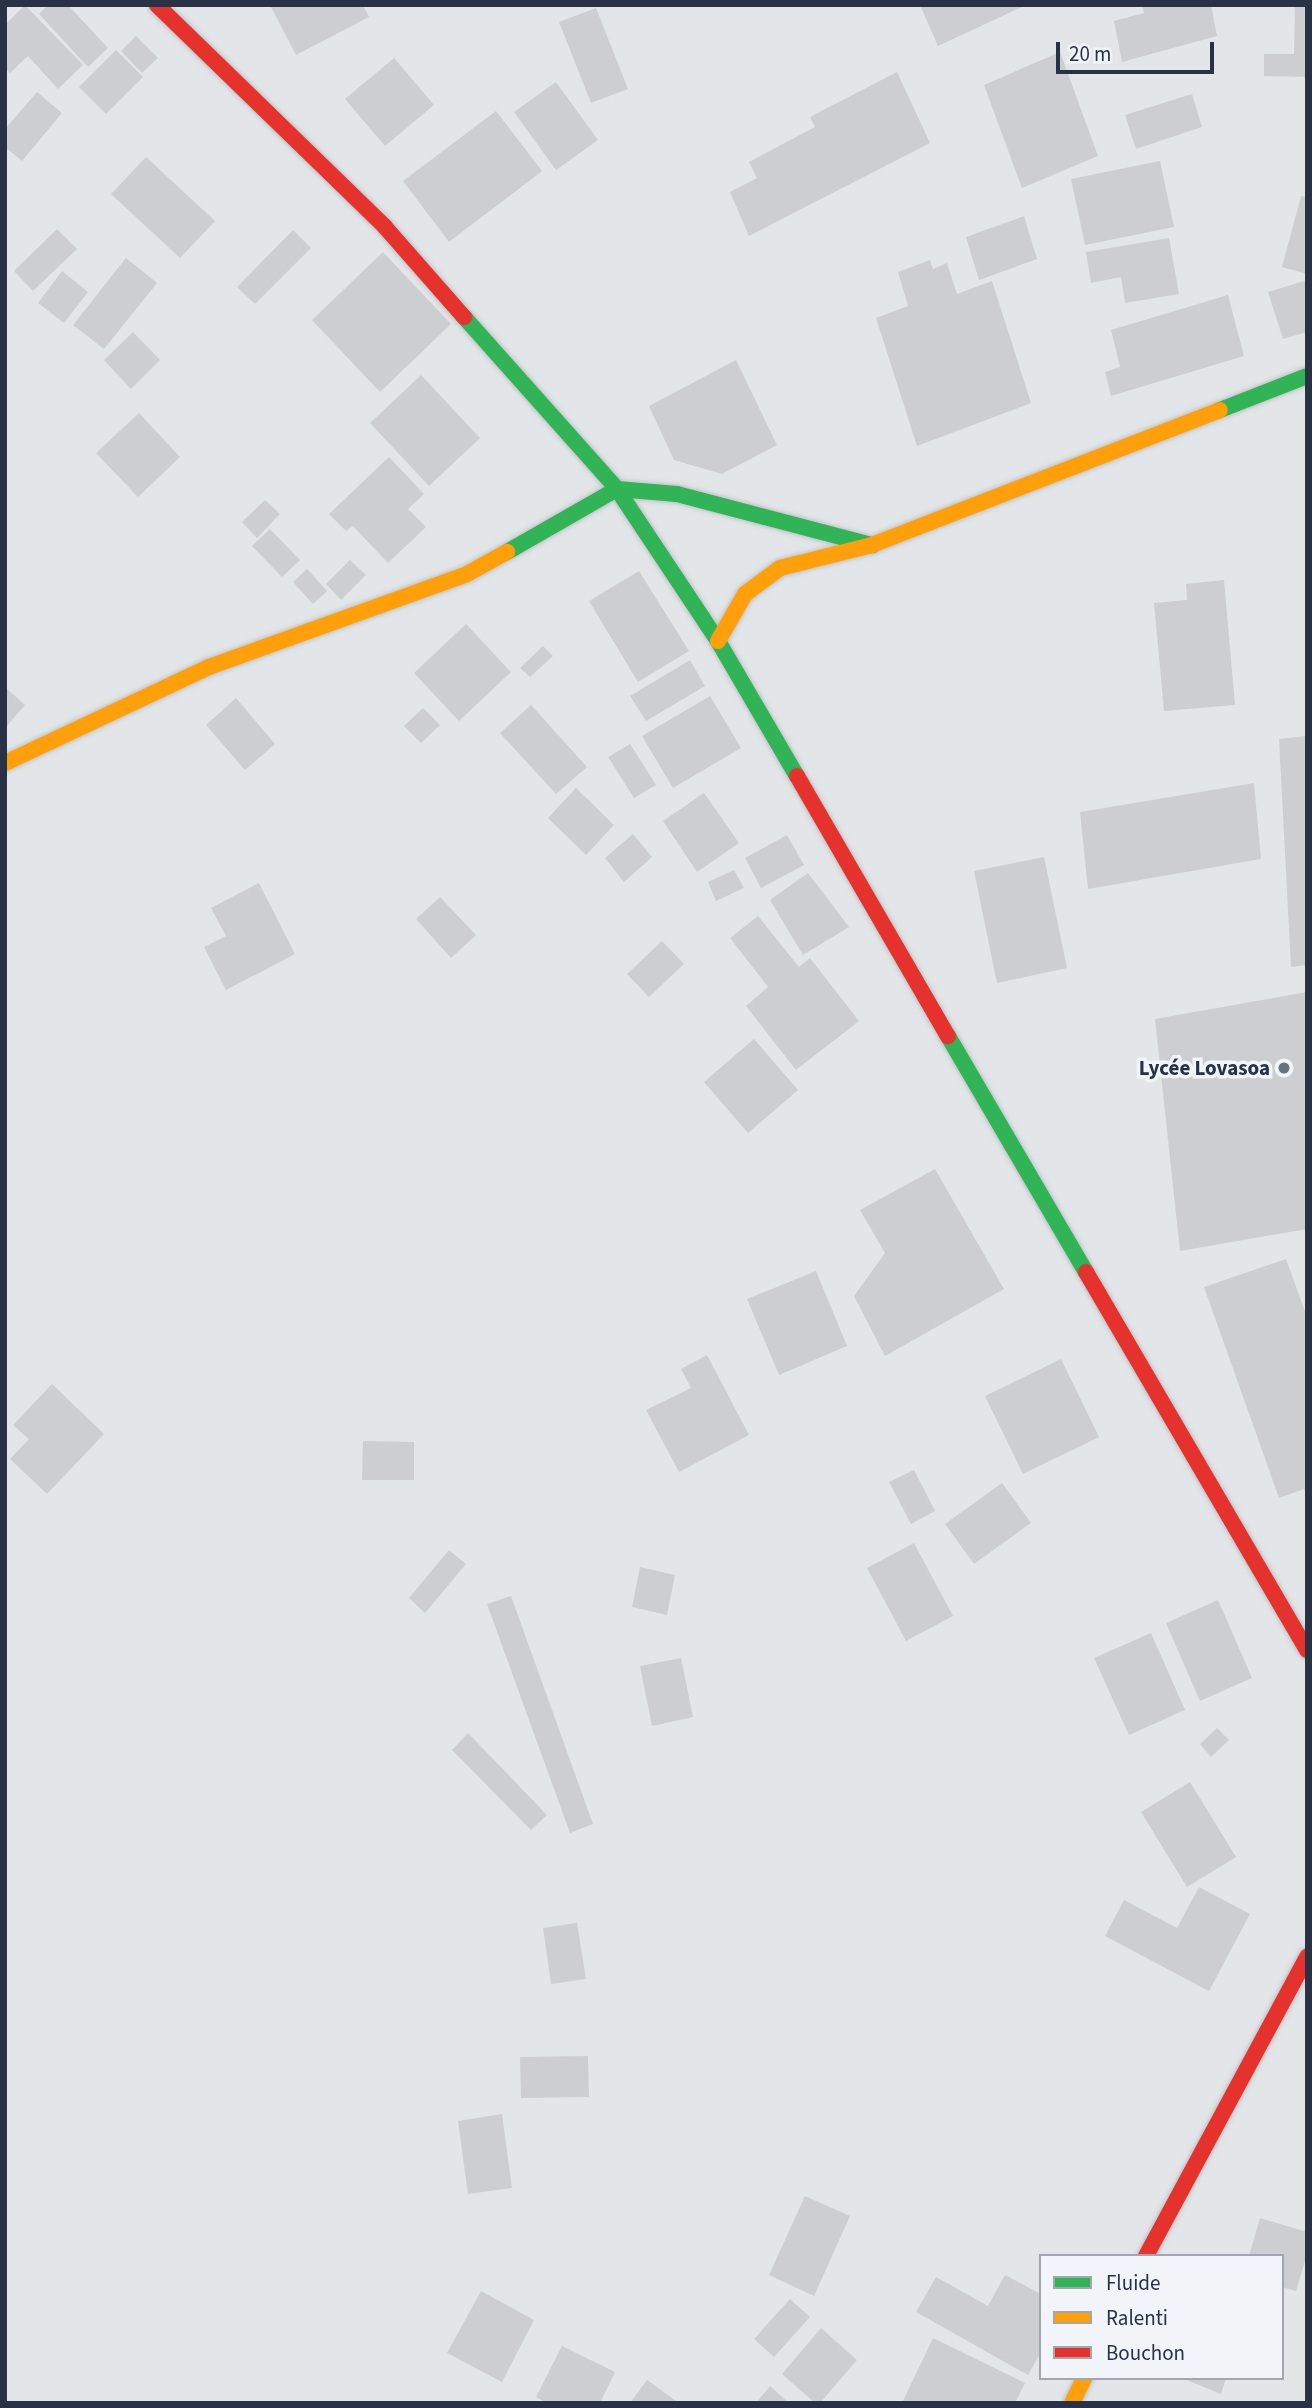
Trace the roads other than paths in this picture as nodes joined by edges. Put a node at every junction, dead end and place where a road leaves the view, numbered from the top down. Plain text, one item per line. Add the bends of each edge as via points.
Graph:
1 (157, 5) edge
2 (1307, 376) edge
3 (617, 489) junction
4 (872, 545) junction
5 (718, 641) junction
6 (5, 763) edge
7 (1307, 1650) edge
8 (1307, 1957) edge
9 (1147, 2254) edge
10 (1083, 2380) edge
11 (1072, 2403) edge

1 - 3 street via 385,227
2 - 4 street
3 - 4 street via 677,494
3 - 5 street
3 - 6 street via 467,574 209,667
4 - 5 street via 780,568 745,594
5 - 7 street
8 - 9 street
10 - 11 street

